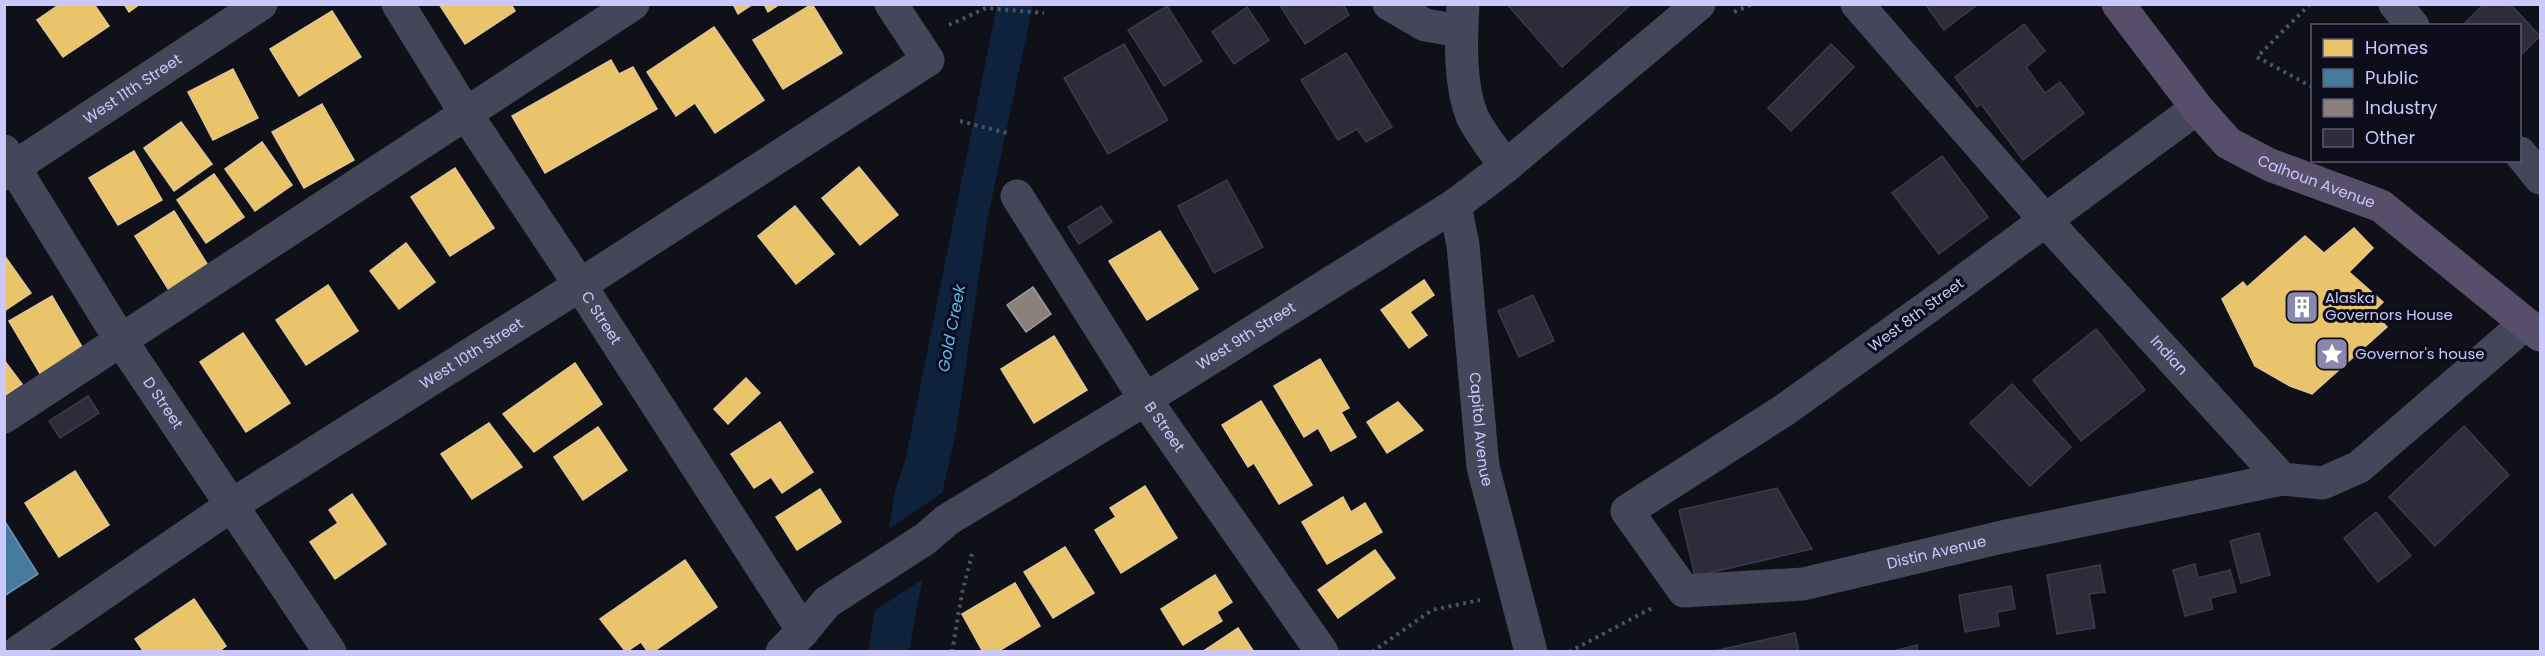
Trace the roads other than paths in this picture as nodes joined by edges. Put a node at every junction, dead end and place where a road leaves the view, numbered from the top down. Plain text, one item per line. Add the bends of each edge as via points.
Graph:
1 (261, 4) edge
2 (398, 4) edge
3 (633, 4) edge
4 (891, 4) edge
5 (1389, 4) edge
6 (1700, 4) edge
7 (1857, 4) edge
8 (2118, 4) edge
9 (2395, 4) edge
10 (1462, 18) edge
11 (2411, 24) edge
12 (2197, 108) junction
13 (466, 114) junction
14 (2521, 154) edge
15 (8, 164) edge
16 (1505, 167) junction
17 (2541, 178) edge
18 (1017, 196) dead end
19 (1455, 205) junction
20 (2045, 220) junction
21 (580, 285) junction
22 (2533, 329) edge
23 (120, 339) junction
24 (1145, 399) junction
25 (4, 417) edge
26 (2282, 479) junction
27 (232, 505) junction
28 (1684, 591) joint
29 (793, 641) edge
30 (18, 651) edge
31 (330, 651) edge
32 (1322, 651) edge
33 (1531, 651) edge

1 - 15 street, West 11th Street
2 - 13 street, C Street
3 - 13 street
4 - 21 street, West 10th Street via 928,60
5 - 10 street via 1425,25
6 - 16 street, West 9th Street
7 - 20 street, Indian
8 - 12 main road, Calhoun Avenue
9 - 11 street
10 - 16 street via 1466,91 1473,117
12 - 20 street, West 8th Street
12 - 22 main road, Calhoun Avenue via 2228,143 2262,161 2381,206
13 - 21 street, C Street
13 - 23 street
14 - 17 street
15 - 23 street, D Street
16 - 19 street, West 9th Street
18 - 24 street, B Street
19 - 24 street, West 9th Street
19 - 33 street, Capitol Avenue via 1464,245 1483,467
20 - 26 street, Indian
20 - 28 street, West 8th Street via 1783,411 1627,511
21 - 27 street, West 10th Street
21 - 29 street, C Street
22 - 26 street via 2359,467 2323,483
23 - 25 street
23 - 27 street, D Street
24 - 29 street, West 9th Street via 947,520 925,539 827,603
24 - 32 street, B Street
26 - 28 street, Distin Avenue via 2002,537 1803,584
27 - 30 street, West 10th Street
27 - 31 street, D Street

